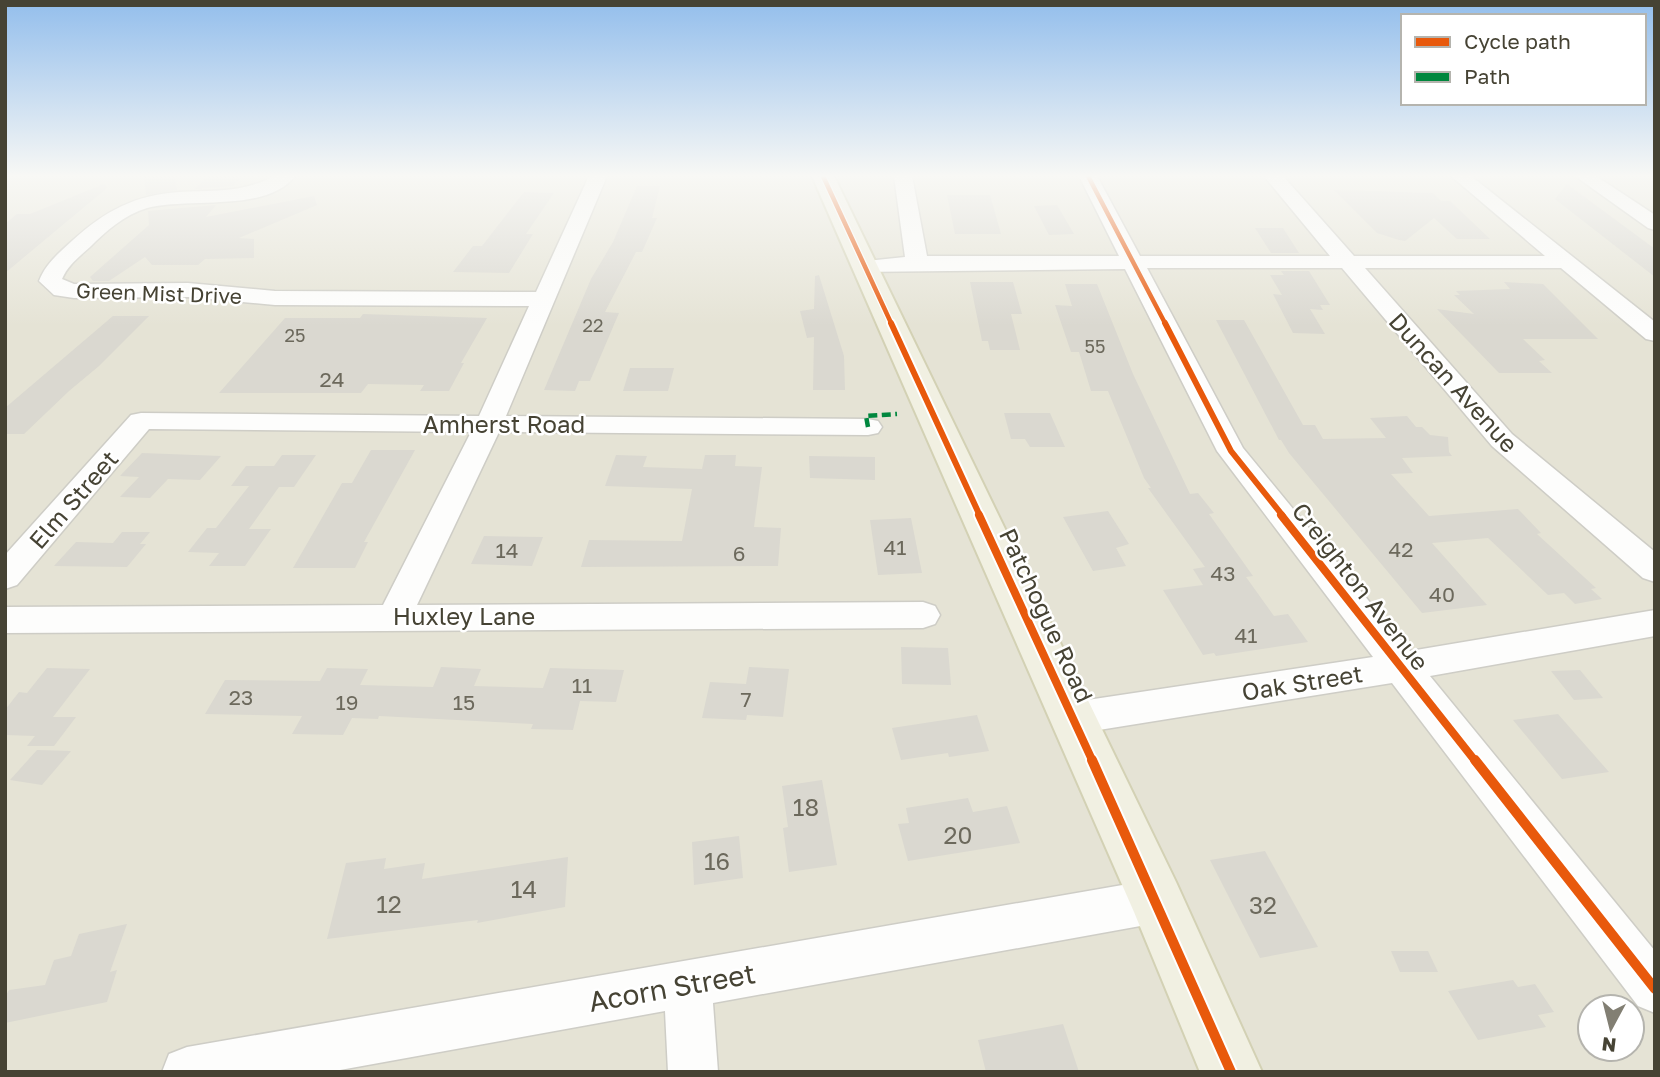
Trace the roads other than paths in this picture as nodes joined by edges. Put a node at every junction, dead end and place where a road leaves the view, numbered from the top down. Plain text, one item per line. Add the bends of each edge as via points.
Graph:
1 (99, 226) edge
2 (576, 226) edge
3 (846, 226) edge
4 (911, 226) edge
5 (1114, 226) edge
6 (1316, 226) edge
7 (1521, 226) edge
8 (1346, 261) junction
9 (1132, 262) junction
10 (1565, 262) junction
11 (917, 263) junction
12 (865, 267) junction
13 (544, 299) junction
14 (1655, 334) edge
15 (141, 421) joint
16 (490, 422) junction
17 (868, 426) dead end
18 (1655, 570) edge
19 (5, 577) edge
20 (395, 615) junction
21 (923, 615) dead end
22 (5, 620) edge
23 (1655, 623) edge
24 (1401, 667) junction
25 (1074, 718) junction
26 (1157, 901) junction
27 (688, 985) junction
28 (1655, 989) edge
29 (187, 1072) edge
30 (693, 1072) edge
31 (1231, 1072) edge

1 - 13 street, Green Mist Drive via 59,264 50,281 62,290 188,290 275,298
2 - 13 street
3 - 12 main road, Patchogue Road
4 - 11 street
5 - 9 street, Creighton Avenue
6 - 8 street, Duncan Avenue
7 - 10 street
8 - 9 street
8 - 10 street
8 - 18 street, Duncan Avenue via 1502,440
9 - 11 street
9 - 24 street, Creighton Avenue via 1231,452
10 - 14 street
11 - 12 street
12 - 25 main road, Patchogue Road
13 - 16 street
15 - 16 street, Amherst Road
15 - 19 street, Elm Street
16 - 17 street, Amherst Road
16 - 20 street
20 - 21 street, Huxley Lane
20 - 22 street, Huxley Lane
23 - 24 street, Oak Street
24 - 25 street, Oak Street
24 - 28 street, Creighton Avenue
25 - 26 main road, Patchogue Road
26 - 27 street, Acorn Street
26 - 31 main road, Patchogue Road
27 - 29 street, Acorn Street
27 - 30 street

